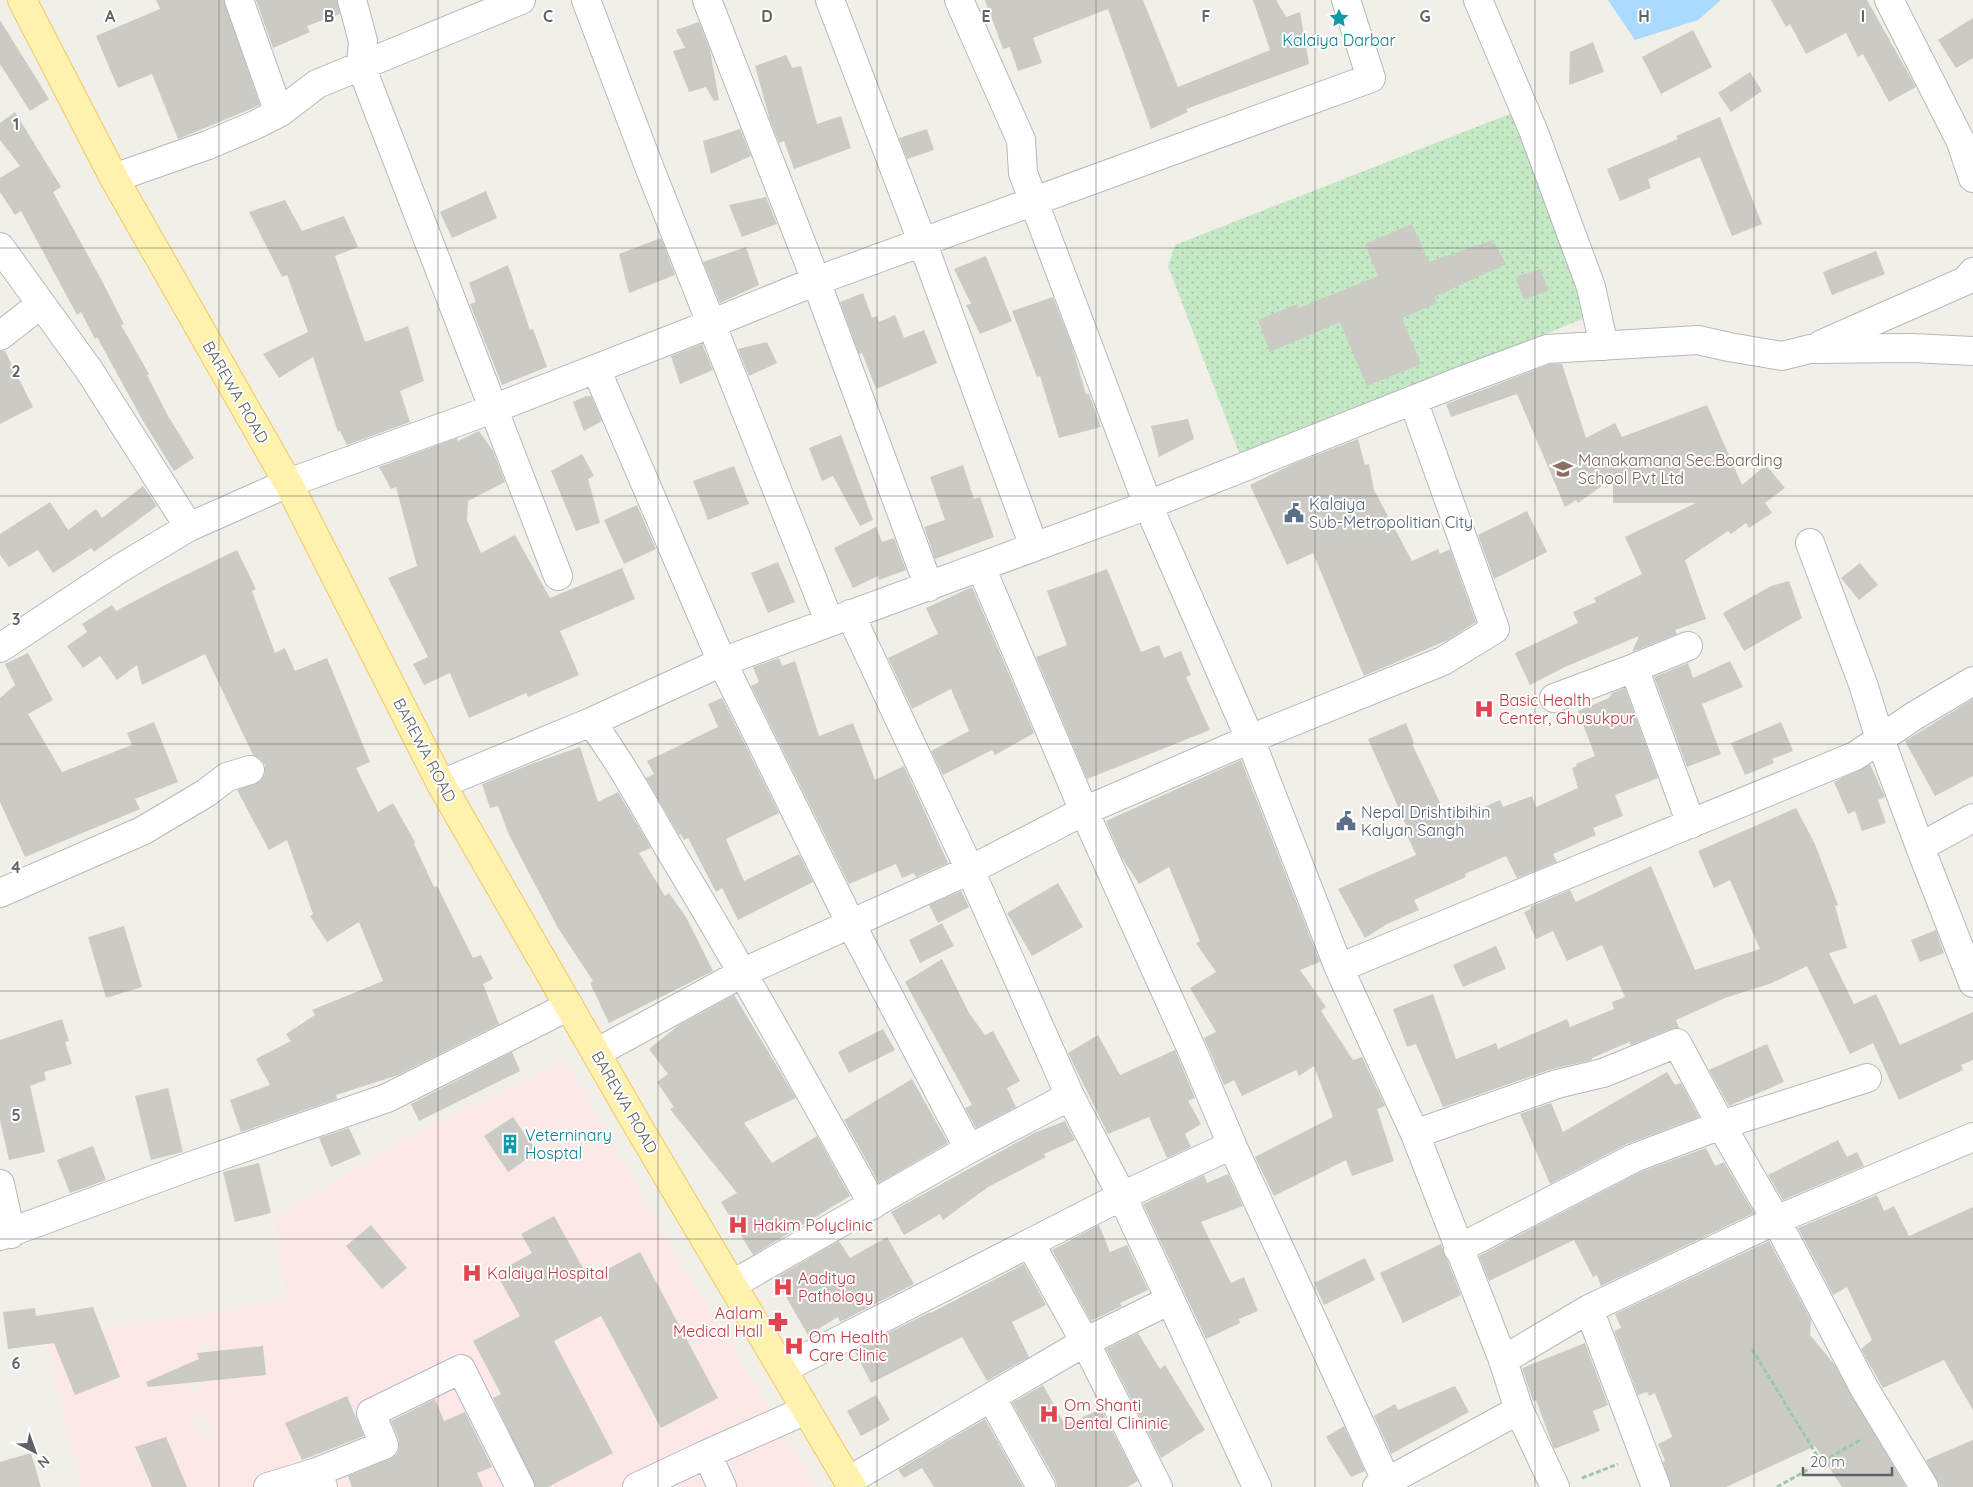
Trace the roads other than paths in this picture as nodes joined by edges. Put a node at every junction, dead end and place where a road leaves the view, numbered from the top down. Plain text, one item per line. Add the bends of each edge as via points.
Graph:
1 (22, 0) edge
2 (239, 0) edge
3 (352, 0) edge
4 (521, 0) edge
5 (586, 0) edge
6 (707, 0) edge
7 (830, 0) edge
8 (959, 0) edge
9 (1346, 0) edge
10 (1478, 0) edge
11 (1889, 0) edge
12 (361, 66) junction
13 (279, 113) junction
14 (114, 178) junction
15 (1973, 178) edge
16 (1034, 201) junction
17 (922, 241) junction
18 (0, 248) edge
19 (1973, 272) edge
20 (816, 281) junction
21 (41, 304) junction
22 (713, 323) junction
23 (0, 336) edge
24 (1604, 346) junction
25 (1810, 349) junction
26 (1973, 351) edge
27 (596, 369) junction
28 (1413, 400) junction
29 (493, 409) junction
30 (288, 483) junction
31 (1148, 505) junction
32 (188, 527) junction
33 (1810, 543) dead end
34 (1034, 547) junction
35 (981, 567) junction
36 (558, 576) dead end
37 (929, 587) junction
38 (840, 618) junction
39 (1688, 646) dead end
40 (0, 648) edge
41 (722, 662) junction
42 (1634, 668) junction
43 (1973, 681) edge
44 (1554, 698) dead end
45 (591, 722) junction
46 (1250, 739) junction
47 (1880, 739) junction
48 (250, 770) dead end
49 (441, 784) junction
50 (1084, 812) junction
51 (1973, 818) edge
52 (1691, 824) junction
53 (1920, 847) junction
54 (970, 870) junction
55 (0, 893) edge
56 (851, 924) junction
57 (1339, 968) junction
58 (744, 972) junction
59 (1973, 983) edge
60 (569, 1006) junction
61 (596, 1053) junction
62 (1867, 1078) dead end
63 (1070, 1096) junction
64 (1721, 1125) junction
65 (1415, 1134) junction
66 (1973, 1137) edge
67 (1232, 1145) junction
68 (969, 1150) junction
69 (0, 1184) edge
70 (1122, 1196) junction
71 (872, 1205) junction
72 (1776, 1220) junction
73 (5, 1235) edge
74 (1030, 1243) junction
75 (1458, 1249) junction
76 (733, 1284) junction
77 (1170, 1300) junction
78 (1589, 1309) junction
79 (1085, 1342) junction
80 (1503, 1360) junction
81 (783, 1368) junction
82 (991, 1397) junction
83 (806, 1410) junction
84 (1520, 1410) junction
85 (706, 1454) junction
86 (320, 1480) edge
87 (850, 1484) edge
88 (1566, 1484) edge
89 (1384, 1485) edge
90 (268, 1487) edge
91 (520, 1487) edge
92 (637, 1487) edge
93 (722, 1487) edge
94 (1041, 1487) edge
95 (1158, 1487) edge
96 (1257, 1487) edge
97 (1656, 1487) edge
98 (1924, 1487) edge

1 - 14 main road, BAREWA ROAD
2 - 13 street
3 - 12 street via 363,41
4 - 12 street
5 - 22 street
6 - 20 street
7 - 17 street
8 - 16 street via 1021,140 1023,173
9 - 16 street via 1371,78
10 - 24 street via 1533,130 1592,287
11 - 15 street via 1961,142
12 - 13 street via 317,84
12 - 29 street
13 - 14 street via 208,145
14 - 30 main road, BAREWA ROAD
16 - 17 street
16 - 31 street
17 - 20 street
17 - 34 street
18 - 21 street
19 - 25 street via 1965,282
20 - 22 street
20 - 37 street
21 - 23 street
21 - 32 street via 89,370
22 - 27 street
22 - 38 street
24 - 25 street via 1698,340 1782,356
24 - 28 street via 1547,349
25 - 26 street
27 - 29 street
27 - 41 street
28 - 31 street
28 - 46 street via 1496,629 1442,661
29 - 30 street
29 - 36 street
30 - 32 street
30 - 49 main road, BAREWA ROAD
31 - 34 street
31 - 46 street
32 - 40 street
33 - 47 street
34 - 35 street
35 - 37 street
35 - 50 street
37 - 38 street
38 - 41 street
38 - 54 street
39 - 42 street
41 - 45 street
41 - 56 street
42 - 44 street
42 - 52 street
43 - 47 street
45 - 49 street
45 - 58 street via 619,760
46 - 50 street
46 - 57 street
47 - 52 street via 1855,756
47 - 53 street
48 - 55 street via 227,777 142,831
49 - 60 main road, BAREWA ROAD
50 - 54 street
50 - 67 street
51 - 53 street
52 - 57 street
53 - 59 street
54 - 56 street
54 - 63 street
56 - 58 street
56 - 68 street
57 - 65 street
58 - 61 street
58 - 71 street
60 - 61 main road, BAREWA ROAD
60 - 73 street via 387,1098
61 - 76 main road, BAREWA ROAD
62 - 64 street
63 - 68 street
63 - 70 street
64 - 65 street via 1677,1043 1603,1073 1557,1084
64 - 72 street
64 - 75 street via 1634,1158
65 - 75 street
66 - 72 street
67 - 70 street
67 - 89 street
68 - 71 street
69 - 73 street
70 - 74 street
70 - 77 street
71 - 76 street
72 - 78 street
72 - 98 street via 1864,1388
74 - 79 street
74 - 81 street
75 - 80 street
76 - 81 main road, BAREWA ROAD
77 - 79 street
77 - 96 street
78 - 80 street
78 - 97 street
79 - 82 street
79 - 95 street
80 - 84 street
81 - 83 main road, BAREWA ROAD
82 - 87 street
82 - 94 street
83 - 85 street
83 - 87 main road, BAREWA ROAD
84 - 88 street
84 - 89 street
85 - 92 street
85 - 93 street
86 - 90 street
86 - 91 street via 384,1445 371,1414 461,1369

